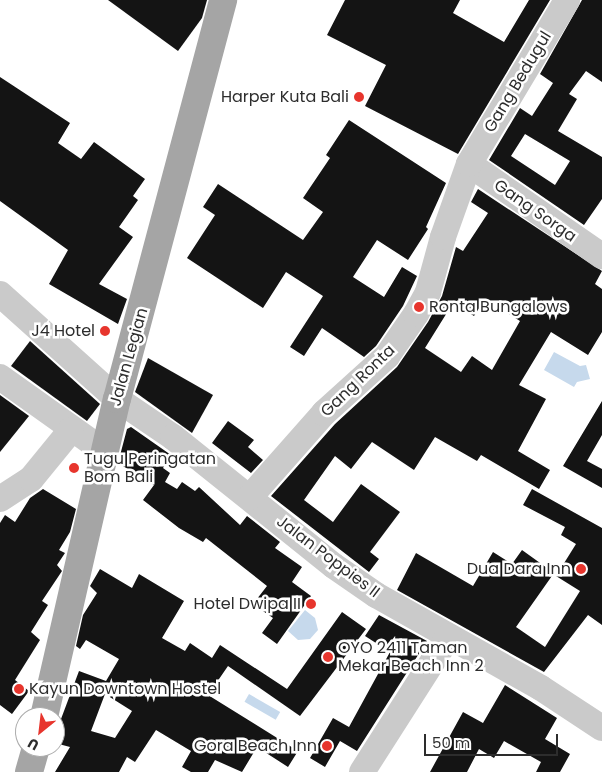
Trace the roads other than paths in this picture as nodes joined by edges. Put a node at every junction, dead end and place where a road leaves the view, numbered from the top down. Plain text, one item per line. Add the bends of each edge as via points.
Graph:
1 (223, 0) edge
2 (567, 0) edge
3 (469, 164) junction
4 (602, 256) edge
5 (0, 294) edge
6 (0, 377) edge
7 (117, 399) junction
8 (71, 430) junction
9 (104, 452) junction
10 (250, 497) junction
11 (0, 499) edge
12 (449, 636) junction
13 (46, 707) edge
14 (602, 728) edge
15 (33, 757) edge
16 (29, 772) edge
17 (362, 772) edge

1 - 7 main road, Jalan Legian
2 - 3 street, Gang Bedugul
3 - 4 street, Gang Sorga
3 - 10 street, Gang Ronta via 443,236 428,292 400,338 357,386 324,412
5 - 7 street, Jalan Poppies II
6 - 8 street
7 - 9 main road, Jalan Legian
7 - 10 street, Jalan Poppies II
8 - 9 street
8 - 11 street via 31,479
9 - 13 main road, Jalan Legian
10 - 12 street, Jalan Poppies II via 341,571
12 - 14 street, Jalan Poppies II via 541,688
12 - 17 street
15 - 16 main road

